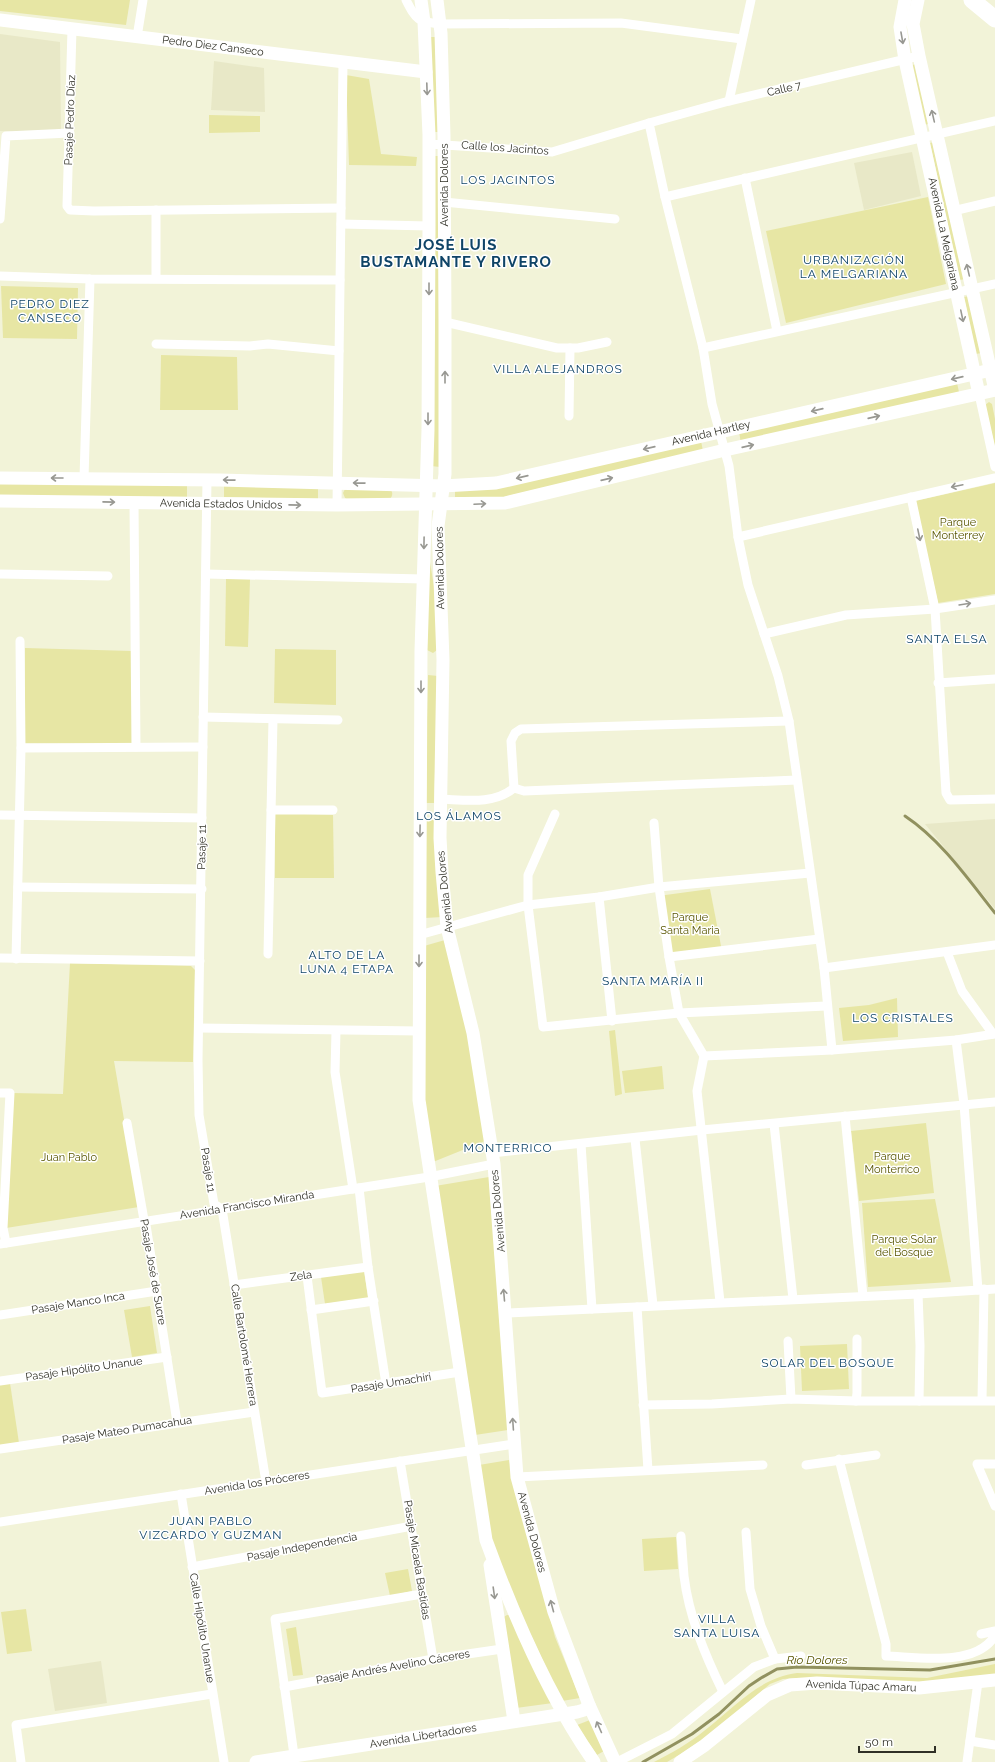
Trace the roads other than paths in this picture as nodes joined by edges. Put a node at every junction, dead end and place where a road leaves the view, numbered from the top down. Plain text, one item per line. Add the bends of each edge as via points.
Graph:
1 (143, 0) edge
2 (406, 0) edge
3 (421, 0) edge
4 (437, 0) edge
5 (751, 0) edge
6 (905, 0) edge
7 (918, 0) edge
8 (972, 0) edge
9 (995, 19) edge
10 (0, 20) edge
11 (419, 20) junction
12 (441, 24) junction
13 (72, 29) junction
14 (137, 37) junction
15 (742, 38) junction
16 (919, 56) junction
17 (906, 60) junction
18 (343, 63) junction
19 (426, 72) junction
20 (729, 101) junction
21 (995, 121) edge
22 (649, 123) junction
23 (70, 133) junction
24 (937, 134) junction
25 (923, 138) junction
26 (429, 144) junction
27 (444, 145) junction
28 (2, 164) edge
29 (745, 178) junction
30 (665, 197) junction
31 (995, 201) edge
32 (444, 202) junction
33 (341, 208) junction
34 (156, 210) junction
35 (953, 211) junction
36 (0, 219) edge
37 (615, 219) dead end
38 (341, 224) junction
39 (429, 226) junction
40 (0, 276) edge
41 (156, 278) junction
42 (90, 279) junction
43 (340, 280) junction
44 (995, 284) edge
45 (972, 289) junction
46 (957, 292) junction
47 (445, 322) junction
48 (777, 331) junction
49 (607, 342) dead end
50 (156, 344) dead end
51 (570, 348) junction
52 (703, 348) junction
53 (339, 351) junction
54 (993, 369) edge
55 (975, 374) junction
56 (995, 391) edge
57 (979, 394) junction
58 (569, 416) dead end
59 (721, 431) junction
60 (725, 450) junction
61 (995, 467) edge
62 (0, 478) edge
63 (84, 478) junction
64 (995, 478) edge
65 (207, 480) junction
66 (337, 483) junction
67 (387, 484) junction
68 (426, 485) junction
69 (443, 486) junction
70 (910, 497) junction
71 (0, 501) edge
72 (134, 503) junction
73 (207, 503) junction
74 (425, 504) junction
75 (441, 504) junction
76 (337, 505) junction
77 (388, 505) junction
78 (738, 537) junction
79 (0, 574) edge
80 (206, 574) junction
81 (108, 576) dead end
82 (423, 579) junction
83 (995, 600) edge
84 (934, 609) junction
85 (764, 634) junction
86 (20, 641) dead end
87 (421, 660) junction
88 (443, 660) junction
89 (995, 679) edge
90 (938, 683) junction
91 (995, 683) edge
92 (203, 717) junction
93 (273, 719) junction
94 (338, 720) dead end
95 (789, 722) junction
96 (136, 747) junction
97 (203, 747) junction
98 (21, 748) junction
99 (797, 780) junction
100 (514, 788) junction
101 (995, 799) edge
102 (440, 803) junction
103 (421, 806) junction
104 (271, 810) junction
105 (333, 810) dead end
106 (555, 814) dead end
107 (0, 815) edge
108 (20, 816) junction
109 (202, 818) junction
110 (654, 823) dead end
111 (810, 873) junction
112 (18, 887) junction
113 (660, 887) junction
114 (202, 889) junction
115 (599, 897) junction
116 (528, 905) junction
117 (447, 928) junction
118 (419, 935) junction
119 (819, 939) junction
120 (995, 946) edge
121 (947, 952) junction
122 (268, 954) dead end
123 (669, 957) junction
124 (0, 958) edge
125 (16, 959) junction
126 (200, 961) junction
127 (824, 968) junction
128 (826, 1006) junction
129 (679, 1013) junction
130 (612, 1021) junction
131 (200, 1028) junction
132 (419, 1030) junction
133 (336, 1031) junction
134 (994, 1034) edge
135 (956, 1040) junction
136 (832, 1050) junction
137 (704, 1056) junction
138 (0, 1093) edge
139 (995, 1102) edge
140 (964, 1104) junction
141 (845, 1116) junction
142 (127, 1123) dead end
143 (774, 1124) junction
144 (702, 1130) junction
145 (636, 1139) junction
146 (581, 1144) junction
147 (493, 1159) junction
148 (429, 1177) junction
149 (356, 1188) junction
150 (222, 1209) junction
151 (144, 1220) junction
152 (3, 1243) edge
153 (368, 1267) junction
154 (307, 1276) junction
155 (234, 1285) junction
156 (995, 1289) edge
157 (981, 1290) junction
158 (157, 1291) junction
159 (918, 1294) junction
160 (863, 1296) junction
161 (793, 1299) junction
162 (374, 1301) junction
163 (720, 1302) junction
164 (653, 1305) junction
165 (637, 1307) junction
166 (592, 1309) junction
167 (311, 1310) junction
168 (506, 1313) junction
169 (0, 1315) edge
170 (857, 1340) dead end
171 (788, 1341) dead end
172 (167, 1358) junction
173 (460, 1372) junction
174 (0, 1382) edge
175 (386, 1384) junction
176 (791, 1399) junction
177 (982, 1400) junction
178 (856, 1401) junction
179 (919, 1401) junction
180 (995, 1401) edge
181 (643, 1405) junction
182 (254, 1412) junction
183 (177, 1422) junction
184 (514, 1444) junction
185 (0, 1449) edge
186 (473, 1450) junction
187 (876, 1455) dead end
188 (840, 1459) junction
189 (400, 1461) junction
190 (995, 1464) edge
191 (763, 1465) dead end
192 (806, 1465) dead end
193 (648, 1470) junction
194 (517, 1477) junction
195 (266, 1482) junction
196 (181, 1494) junction
197 (995, 1506) edge
198 (0, 1522) edge
199 (412, 1526) junction
200 (746, 1532) dead end
201 (682, 1536) dead end
202 (486, 1540) junction
203 (192, 1567) junction
204 (422, 1594) junction
205 (994, 1631) edge
206 (981, 1634) dead end
207 (502, 1649) junction
208 (801, 1656) dead end
209 (433, 1659) junction
210 (775, 1659) junction
211 (995, 1680) edge
212 (978, 1682) junction
213 (284, 1687) junction
214 (723, 1692) junction
215 (212, 1694) junction
216 (589, 1705) junction
217 (564, 1714) junction
218 (514, 1721) junction
219 (970, 1741) junction
220 (995, 1745) edge
221 (294, 1755) junction
222 (21, 1762) edge
223 (224, 1762) edge
224 (256, 1762) edge
225 (594, 1762) edge
226 (616, 1762) edge
227 (680, 1762) edge
228 (967, 1762) edge

1 - 14 street
2 - 11 street
3 - 11 main road, Avenida Dolores
4 - 12 main road, Avenida Dolores
5 - 15 street
6 -> 17 main road, Avenida La Melgariana via 900,27
7 - 16 main road, Avenida La Melgariana via 913,24
8 - 9 highway
10 - 13 main road, Pedro Diez Canseco
11 - 12 street
11 - 19 main road, Avenida Dolores
12 - 15 street via 621,23
12 - 27 main road, Avenida Dolores
13 - 14 main road, Pedro Diez Canseco
13 - 23 street, Pasaje Pedro Díaz
14 - 18 main road, Pedro Diez Canseco
15 - 20 street
16 - 17 street, Calle 7
24 -> 16 main road, Avenida La Melgariana
17 - 20 street, Calle 7
17 - 25 main road, Avenida La Melgariana
18 - 19 main road, Pedro Diez Canseco
18 - 33 street
19 -> 26 main road, Avenida Dolores
20 - 22 street, Calle 7
21 - 24 street
22 - 27 street, Calle los Jacintos via 552,152
22 - 30 street
23 - 28 street via 6,136
23 - 34 street, Pasaje Pedro Díaz via 67,206 70,210
24 - 25 street
24 - 35 main road, Avenida La Melgariana
25 - 29 street
25 - 46 main road, Avenida La Melgariana
26 - 27 street, Calle los Jacintos
26 - 39 main road, Avenida Dolores
27 - 32 main road, Avenida Dolores
28 - 36 street
29 - 30 street
29 - 48 street
30 - 52 street
31 - 35 street
32 - 37 street
32 - 47 main road, Avenida Dolores
33 - 34 street
33 - 38 street
34 - 41 street
45 -> 35 main road, Avenida La Melgariana
38 - 39 street
38 - 43 street
39 -> 68 main road, Avenida Dolores
40 - 42 street
41 - 42 street
41 - 43 street
42 - 63 street
43 - 53 street
44 - 45 street
45 - 46 street
45 - 54 main road, Avenida La Melgariana
46 - 48 street
46 -> 55 main road, Avenida La Melgariana
47 - 51 street via 557,348
69 -> 47 main road, Avenida Dolores
48 - 52 street
49 - 51 street
50 - 53 street via 268,344
51 - 58 street
52 - 59 street via 712,404
53 - 66 street
54 - 55 main road, Avenida Hartley
54 - 56 main road, Avenida La Melgariana
55 - 57 main road, Avenida La Melgariana
55 -> 59 main road, Avenida Hartley
56 - 57 main road, Avenida Hartley
60 -> 57 main road, Avenida Hartley
57 - 61 street, Avenida La Melgariana
59 - 60 street
59 -> 69 main road, Avenida Hartley via 496,483
75 -> 60 main road, Avenida Hartley via 504,503
60 - 78 street via 730,466
63 -> 62 main road
63 - 65 main road
64 -> 70 street
66 -> 65 main road
65 - 73 street, Pasaje 11
67 -> 66 main road
66 - 76 street
67 - 68 main road
67 - 77 main road via 395,491 395,497
68 - 69 main road, Avenida Hartley
68 - 74 main road, Avenida Dolores
69 - 75 main road, Avenida Dolores
70 - 78 street
70 -> 84 street
71 -> 72 main road, Avenida Estados Unidos
72 - 73 main road, Avenida Estados Unidos
72 - 96 street
73 -> 76 main road, Avenida Estados Unidos
73 - 80 street, Pasaje 11
74 - 75 main road, Avenida Estados Unidos
74 - 77 main road, Avenida Estados Unidos
74 -> 82 main road, Avenida Dolores
75 - 88 main road, Avenida Dolores via 438,559
76 - 77 main road, Avenida Estados Unidos
78 - 85 street via 748,585
79 - 81 street
80 - 82 street
80 - 92 street, Pasaje 11
82 - 87 main road, Avenida Dolores
84 -> 83 street
84 - 85 street via 846,615
84 - 90 street
85 - 95 street
86 - 98 street
87 - 88 main road
87 -> 103 main road, Avenida Dolores
88 - 102 main road, Avenida Dolores
89 - 90 street
89 - 91 street
90 - 101 street via 946,793 950,800
92 - 93 street
92 - 97 street, Pasaje 11
93 - 94 street
93 - 104 street
95 - 99 street
95 - 100 street via 522,729 515,733 511,742
96 - 97 street
96 - 98 street
97 - 109 street, Pasaje 11
98 - 108 street
99 - 100 street via 524,791
99 - 111 street
100 - 102 street via 505,795 489,801
102 - 103 main road
102 - 117 main road, Avenida Dolores via 440,855
103 -> 118 main road, Avenida Dolores
104 - 105 street
104 - 122 street
106 - 116 street via 528,875
107 - 108 street
108 - 109 street
108 - 112 street
109 - 114 street, Pasaje 11
110 - 113 street
111 - 113 street
111 - 119 street
112 - 114 street
112 - 125 street
113 - 115 street
113 - 123 street
114 - 126 street, Pasaje 11
115 - 116 street
115 - 130 street
116 - 117 street
116 - 130 street via 543,1027
117 - 118 street
117 - 147 main road, Avenida Dolores via 473,1032
118 -> 132 main road, Avenida Dolores
119 - 123 street
119 - 127 street
120 - 121 street
121 - 127 street
121 - 134 street via 962,991
123 - 129 street
124 - 125 street
125 - 126 street
126 - 131 street, Pasaje 11
127 - 128 street
128 - 129 street
128 - 136 street
129 - 130 street
129 - 137 street
131 - 133 street
131 - 150 street, Pasaje 11 via 199,1115 214,1204
132 - 133 street
132 - 148 main road, Avenida Dolores via 419,1100
133 - 149 street via 335,1072
134 - 135 street
135 - 136 street
135 - 140 street
136 - 137 street
137 - 144 street via 697,1091
138 - 152 street via 10,1093
139 - 140 street, Avenida Francisco Miranda
140 - 141 street, Avenida Francisco Miranda
140 - 157 street
141 - 143 street, Avenida Francisco Miranda
141 - 160 street
142 - 151 street, Pasaje José de Sucre
143 - 144 street, Avenida Francisco Miranda
143 - 161 street
144 - 145 street, Avenida Francisco Miranda
144 - 163 street
145 - 146 street, Avenida Francisco Miranda
145 - 164 street
146 - 147 street, Avenida Francisco Miranda
146 - 166 street
147 - 148 street, Avenida Francisco Miranda
168 -> 147 main road, Avenida Dolores
148 - 149 street, Avenida Francisco Miranda
148 - 173 main road, Avenida Dolores
149 - 150 street, Avenida Francisco Miranda
149 - 153 street
150 - 151 street, Avenida Francisco Miranda
150 - 155 street, Calle Bartolomé Herrera
151 - 152 street, Avenida Francisco Miranda
151 - 158 street, Pasaje José de Sucre
153 - 154 street, Zela
153 - 162 street
154 - 155 street, Zela
154 - 167 street
155 - 182 street, Calle Bartolomé Herrera
156 - 157 street
157 - 159 street
157 - 177 street
158 - 169 street, Pasaje Manco Inca
158 - 172 street, Pasaje José de Sucre
159 - 160 street
159 - 179 street
160 - 161 street
161 - 163 street
162 - 167 street
162 - 175 street
163 - 164 street
164 - 165 street
165 - 166 street
165 - 181 street
166 - 168 street
167 - 175 street, Pasaje Umachiri via 322,1393
184 -> 168 main road, Avenida Dolores
170 - 178 street
171 - 176 street
172 - 174 street, Pasaje Hipólito Unanue
172 - 183 street, Pasaje José de Sucre
173 - 175 street, Pasaje Umachiri
173 - 186 main road, Avenida Dolores
176 - 178 street
176 - 181 street
177 - 179 street
177 - 180 street
178 - 179 street
181 - 193 street
182 - 183 street, Pasaje Mateo Pumacahua
182 - 195 street, Calle Bartolomé Herrera
183 - 185 street, Pasaje Mateo Pumacahua
184 - 186 street, Avenida los Próceres
184 - 194 main road, Avenida Dolores
186 - 189 street, Avenida los Próceres
186 - 202 main road, Avenida Dolores
187 - 188 street
188 - 192 street
188 - 205 street via 886,1644 886,1656 942,1659 971,1654 989,1644 994,1637
189 - 195 street, Avenida los Próceres
189 - 199 street, Pasaje Micaela Bastidas
190 - 197 street via 977,1464
191 - 193 street
193 - 194 street
216 -> 194 main road, Avenida Dolores via 554,1612
195 - 196 street, Avenida los Próceres
196 - 198 street, Avenida los Próceres
196 - 203 street, Calle Hipólito Unanue
199 - 203 street, Pasaje Independencia
199 - 204 street, Pasaje Micaela Bastidas
200 - 210 street via 750,1589
201 - 214 street via 684,1576 692,1615 708,1662
202 -> 207 main road, Avenida Dolores
202 - 217 main road, Avenida Dolores via 507,1596
203 - 215 street, Calle Hipólito Unanue
204 - 209 street, Pasaje Micaela Bastidas
204 - 213 street via 274,1619
205 - 206 street
207 - 209 street, Pasaje Andrés Avelino Cáceres
207 - 218 main road, Avenida Dolores
208 - 210 street
209 - 213 street, Pasaje Andrés Avelino Cáceres
210 - 214 street via 754,1667
211 - 212 main road, Avenida Túpac Amaru
212 - 219 street
212 - 227 main road, Avenida Túpac Amaru via 919,1688 817,1683 790,1685 767,1695
213 - 221 street
214 - 226 street via 672,1734
215 - 222 street via 16,1725
215 - 223 street, Calle Hipólito Unanue
216 - 217 main road, Avenida Libertadores via 577,1712
226 -> 216 main road, Avenida Dolores
217 - 218 main road, Avenida Libertadores
217 - 225 main road, Avenida Dolores
218 - 221 main road, Avenida Libertadores
219 - 220 street
219 - 228 street
221 - 224 main road, Avenida Libertadores

